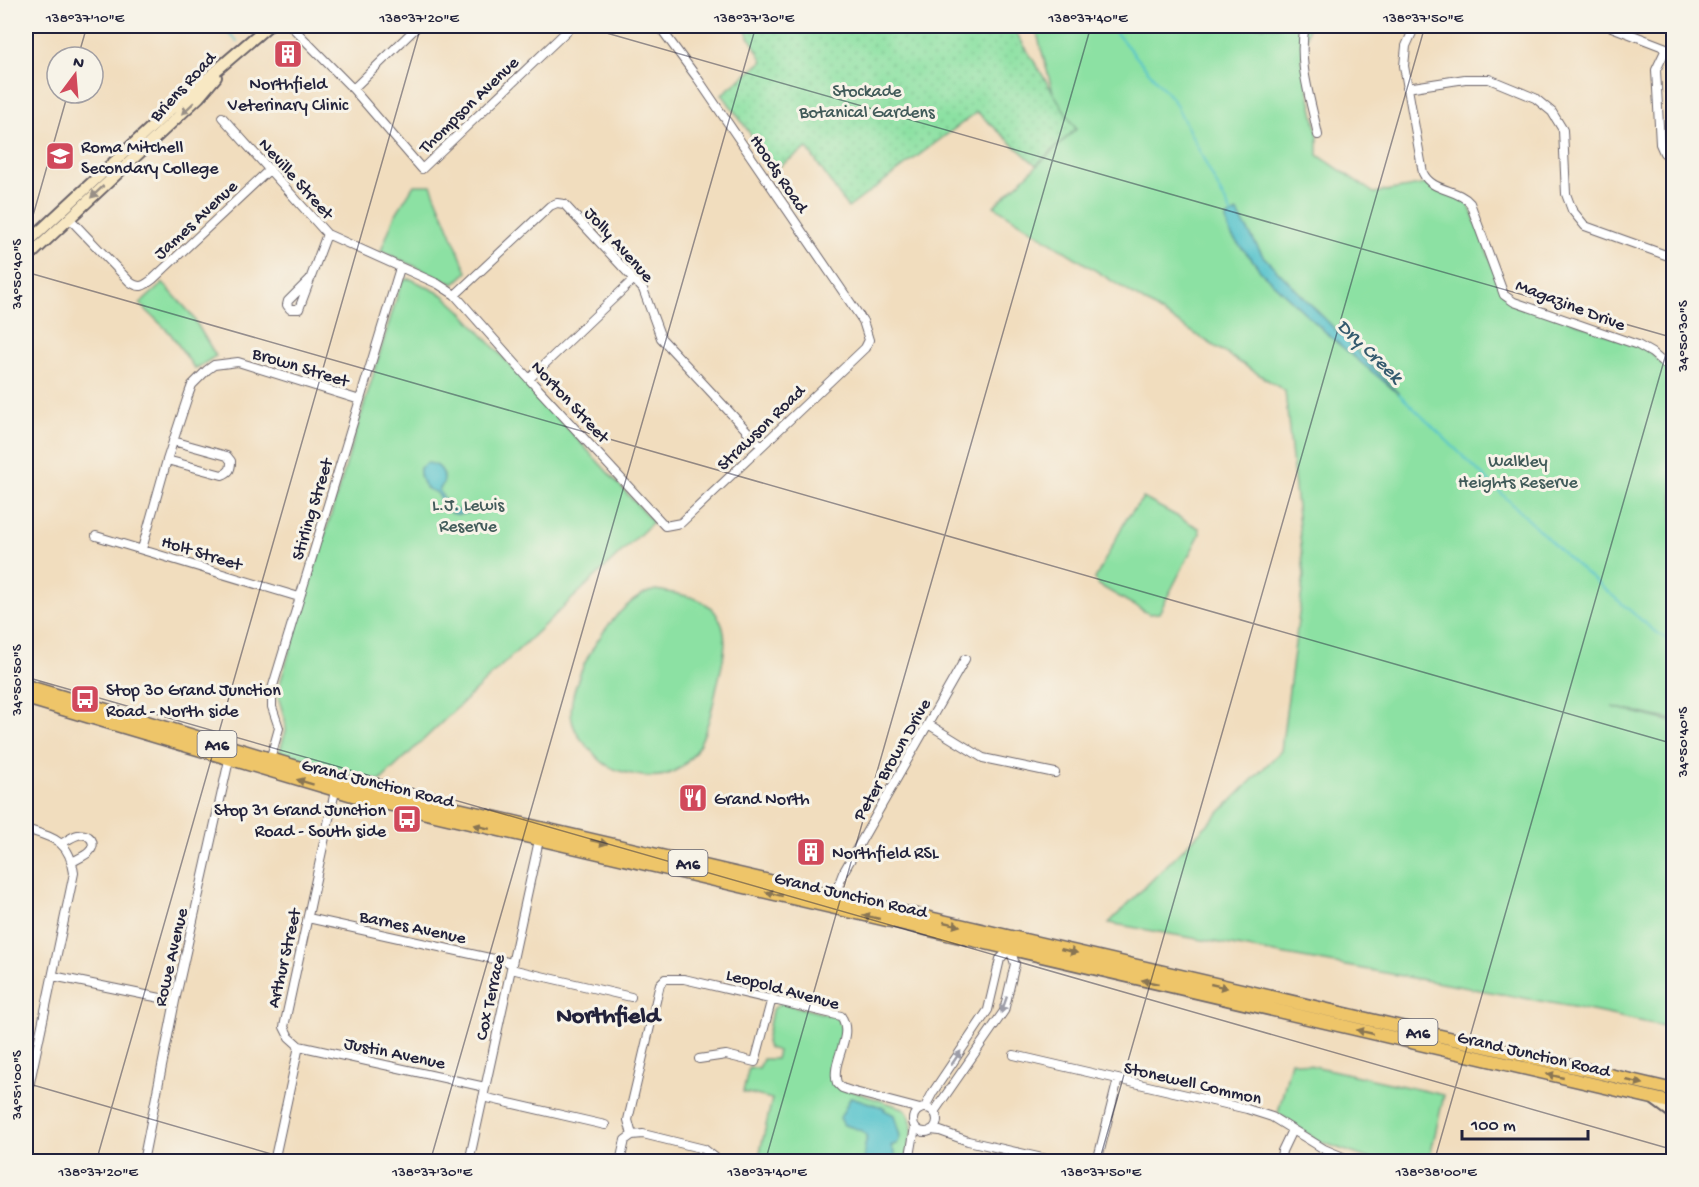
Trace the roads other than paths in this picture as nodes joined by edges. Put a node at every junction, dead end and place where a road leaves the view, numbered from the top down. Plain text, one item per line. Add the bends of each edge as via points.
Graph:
1 (268, 26) edge
2 (291, 26) edge
3 (418, 26) edge
4 (572, 26) edge
5 (659, 26) edge
6 (1305, 26) edge
7 (1415, 26) edge
8 (1610, 26) edge
9 (1670, 50) edge
10 (1407, 88) junction
11 (353, 89) junction
12 (222, 117) dead end
13 (1318, 135) dead end
14 (1674, 158) edge
15 (270, 169) junction
16 (66, 214) junction
17 (327, 234) junction
18 (26, 244) edge
19 (1674, 258) edge
20 (26, 259) edge
21 (399, 268) junction
22 (311, 278) dead end
23 (634, 279) junction
24 (455, 295) junction
25 (869, 340) joint
26 (1674, 372) edge
27 (529, 379) junction
28 (360, 400) junction
29 (173, 441) junction
30 (761, 446) junction
31 (167, 459) junction
32 (665, 526) joint
33 (96, 536) dead end
34 (142, 549) junction
35 (299, 597) junction
36 (965, 659) dead end
37 (26, 686) edge
38 (26, 698) edge
39 (928, 724) junction
40 (163, 734) junction
41 (229, 760) junction
42 (268, 765) junction
43 (1055, 773) dead end
44 (335, 791) junction
45 (26, 829) edge
46 (541, 834) junction
47 (61, 844) junction
48 (72, 862) junction
49 (833, 902) junction
50 (308, 918) junction
51 (1011, 944) junction
52 (512, 966) junction
53 (53, 976) junction
54 (631, 998) dead end
55 (772, 998) junction
56 (175, 1001) junction
57 (299, 1046) junction
58 (1014, 1055) dead end
59 (699, 1059) dead end
60 (30, 1061) edge
61 (1118, 1079) junction
62 (485, 1087) junction
63 (1674, 1090) edge
64 (483, 1097) junction
65 (1653, 1099) junction
66 (26, 1101) edge
67 (1674, 1103) edge
68 (897, 1104) junction
69 (923, 1108) junction
70 (1674, 1114) edge
71 (936, 1115) junction
72 (914, 1123) junction
73 (605, 1125) dead end
74 (1292, 1130) junction
75 (928, 1131) junction
76 (632, 1135) junction
77 (952, 1135) junction
78 (912, 1147) junction
79 (142, 1161) edge
80 (274, 1161) edge
81 (468, 1161) edge
82 (620, 1161) edge
83 (717, 1161) edge
84 (909, 1161) edge
85 (1060, 1161) edge
86 (1097, 1161) edge
87 (1280, 1161) edge
88 (1355, 1161) edge

1 - 16 main road, Briens Road via 231,58 199,97
2 - 11 street, Thompson Avenue
3 - 11 street
4 - 11 street, Thompson Avenue via 422,170
5 - 25 street, Hoods Road via 863,321
6 - 13 street via 1302,59
7 - 10 street, Magazine Drive via 1404,59
8 - 9 street
9 - 14 street via 1656,70 1660,144 1664,153
10 - 19 street via 1489,79 1535,98 1552,112 1563,130 1566,194 1572,210 1585,226
10 - 26 street, Magazine Drive via 1425,177 1470,203 1504,295 1646,349
12 - 15 street, Neville Street
15 - 16 street, James Avenue via 143,287 130,282
15 - 17 street, Neville Street
16 - 18 main road, Briens Road
16 - 20 main road, Briens Road
17 - 21 street, Neville Street
17 - 22 street
21 - 24 street, Neville Street
21 - 28 street, Stirling Street
23 - 24 street, Jolly Avenue via 564,204 557,202
23 - 27 street
23 - 30 street, Jolly Avenue via 647,299 661,338
24 - 27 street, Norton Street
25 - 30 street, Strawson Road
27 - 32 street, Norton Street
28 - 29 street, Brown Street via 254,366 224,363 207,370 192,385
28 - 35 street, Stirling Street
29 - 31 street, Brown Street
29 - 31 street via 226,456 231,467 222,475
30 - 32 street, Strawson Road via 681,523
31 - 34 street, Brown Street
33 - 34 street, Holt Street
34 - 35 street, Holt Street
35 - 42 street, Stirling Street via 272,689 272,706 279,728
36 - 39 street, Peter Brown Drive
37 - 40 highway, Grand Junction Road / A16
38 - 40 highway, Grand Junction Road / A16
39 - 43 street via 983,758
39 - 49 street, Peter Brown Drive via 843,873
40 - 41 highway, Grand Junction Road / A16
40 - 42 highway, Grand Junction Road / A16
41 - 42 highway, Grand Junction Road / A16
41 - 56 street, Rowe Avenue
44 -> 42 highway, Grand Junction Road / A16
42 - 46 highway, Grand Junction Road / A16
46 -> 44 highway, Grand Junction Road / A16
44 - 50 street, Arthur Street
45 - 47 street via 57,839
46 - 49 highway, Grand Junction Road / A16
46 - 52 street, Cox Terrace
47 - 48 street
47 - 48 street via 79,834 92,839 90,852
48 - 53 street via 74,873
49 - 51 highway, Grand Junction Road / A16
50 - 52 street, Barnes Avenue
50 - 57 street, Arthur Street via 284,1027
51 -> 63 highway, Grand Junction Road / A16
65 -> 51 highway, Grand Junction Road / A16
69 -> 51 street via 988,1010 1000,959
51 -> 71 street via 1015,964 1004,1011
52 - 54 street, Barnes Avenue
52 - 62 street, Cox Terrace
53 - 56 street
53 - 60 street
55 - 59 street via 755,1062 726,1055
55 - 68 street, Leopold Avenue via 841,1016 846,1029 835,1069 837,1083 842,1088
55 - 76 street, Leopold Avenue via 684,979 665,979 660,984 628,1120
56 - 79 street, Rowe Avenue
57 - 62 street, Justin Avenue
57 - 80 street
58 - 61 street, Stonewell Common
60 - 66 street
61 - 74 street, Stonewell Common via 1247,1109 1272,1117
61 - 86 street
62 - 64 street, Cox Terrace
64 - 73 street
64 - 81 street, Cox Terrace
65 - 67 highway, Grand Junction Road / A16
65 - 70 main road
68 - 69 street, Leopold Avenue
68 - 72 street, Leopold Avenue
69 - 71 street
69 - 72 street via 915,1113
71 - 75 street via 936,1125
71 - 77 street
72 - 75 street
72 - 78 street
74 - 87 street
74 - 88 street, Stonewell Common
75 - 77 street
75 - 78 street
76 - 82 street via 626,1140
76 - 83 street via 643,1134 704,1149
77 - 85 street
78 - 84 street

